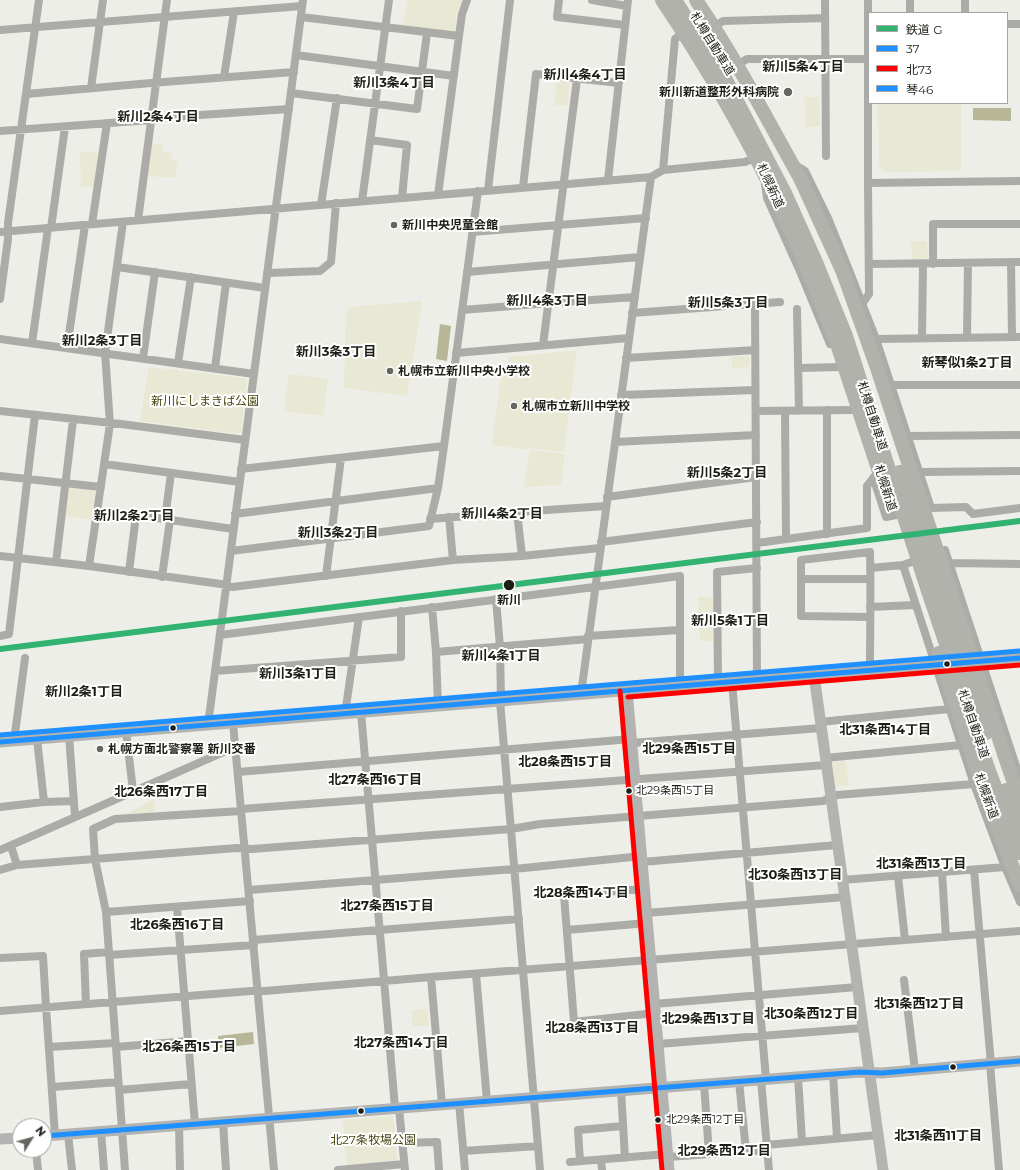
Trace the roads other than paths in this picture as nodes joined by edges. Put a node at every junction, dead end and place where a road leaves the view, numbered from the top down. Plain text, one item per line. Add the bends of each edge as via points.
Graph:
1 (39, 0) edge
2 (103, 0) edge
3 (168, 0) edge
4 (389, 0) edge
5 (467, 0) edge
6 (510, 0) edge
7 (559, 0) edge
8 (592, 0) edge
9 (662, 0) edge
10 (675, 0) edge
11 (685, 0) edge
12 (696, 0) edge
13 (825, 0) edge
14 (868, 0) edge
15 (910, 0) edge
16 (965, 0) edge
17 (303, 3) edge
18 (627, 3) edge
19 (234, 12) junction
20 (868, 12) edge
21 (910, 12) edge
22 (965, 12) edge
23 (166, 17) junction
24 (301, 17) junction
25 (825, 18) junction
26 (100, 22) junction
27 (1008, 24) edge
28 (1020, 24) edge
29 (625, 26) junction
30 (35, 27) junction
31 (384, 27) junction
32 (714, 27) junction
33 (0, 30) edge
34 (684, 32) junction
35 (427, 33) junction
36 (459, 36) junction
37 (296, 55) junction
38 (825, 58) junction
39 (868, 62) edge
40 (737, 65) junction
41 (380, 66) junction
42 (294, 72) junction
43 (422, 72) junction
44 (454, 76) junction
45 (224, 77) junction
46 (577, 79) junction
47 (156, 82) junction
48 (619, 83) junction
49 (91, 88) junction
50 (291, 92) junction
51 (26, 94) junction
52 (337, 98) junction
53 (375, 103) junction
54 (289, 109) junction
55 (151, 120) junction
56 (107, 123) junction
57 (64, 127) junction
58 (21, 130) junction
59 (0, 131) edge
60 (370, 140) junction
61 (826, 156) dead end
62 (759, 162) junction
63 (791, 163) junction
64 (663, 170) junction
65 (651, 177) junction
66 (608, 180) junction
67 (1020, 181) edge
68 (868, 183) junction
69 (564, 184) junction
70 (523, 187) junction
71 (488, 190) junction
72 (478, 191) junction
73 (438, 195) junction
74 (402, 198) junction
75 (362, 201) junction
76 (336, 203) junction
77 (321, 205) junction
78 (276, 208) junction
79 (646, 218) junction
80 (138, 220) junction
81 (123, 222) junction
82 (1020, 224) edge
83 (89, 225) junction
84 (559, 225) junction
85 (49, 228) junction
86 (4, 232) edge
87 (472, 232) junction
88 (640, 257) junction
89 (1011, 262) junction
90 (1020, 262) edge
91 (968, 263) junction
92 (554, 264) junction
93 (869, 264) junction
94 (923, 264) junction
95 (934, 264) junction
96 (117, 267) junction
97 (155, 272) junction
98 (467, 272) junction
99 (267, 273) junction
100 (191, 277) junction
101 (226, 284) junction
102 (265, 288) junction
103 (635, 297) junction
104 (0, 299) edge
105 (780, 302) dead end
106 (549, 303) junction
107 (862, 304) junction
108 (755, 305) junction
109 (796, 309) dead end
110 (462, 310) junction
111 (632, 313) junction
112 (1016, 336) edge
113 (967, 337) junction
114 (629, 338) junction
115 (922, 338) junction
116 (876, 339) junction
117 (0, 340) edge
118 (32, 343) junction
119 (543, 346) junction
120 (67, 348) junction
121 (755, 350) junction
122 (105, 353) junction
123 (456, 353) junction
124 (143, 358) junction
125 (626, 358) junction
126 (178, 363) junction
127 (840, 367) junction
128 (215, 368) junction
129 (798, 368) junction
130 (254, 374) junction
131 (890, 385) junction
132 (1020, 385) edge
133 (756, 390) junction
134 (621, 395) junction
135 (827, 410) junction
136 (854, 410) junction
137 (0, 411) edge
138 (756, 411) junction
139 (785, 411) junction
140 (799, 411) junction
141 (35, 415) junction
142 (73, 420) junction
143 (110, 424) junction
144 (756, 435) junction
145 (1020, 435) edge
146 (908, 436) junction
147 (245, 440) junction
148 (615, 442) junction
149 (444, 446) junction
150 (341, 458) junction
151 (104, 464) junction
152 (241, 469) junction
153 (1020, 471) edge
154 (920, 472) junction
155 (171, 473) junction
156 (0, 476) edge
157 (756, 477) junction
158 (874, 477) junction
159 (27, 479) junction
160 (240, 482) junction
161 (66, 483) junction
162 (101, 486) junction
163 (438, 488) junction
164 (607, 497) junction
165 (336, 500) junction
166 (606, 506) junction
167 (931, 508) junction
168 (1020, 508) edge
169 (517, 512) junction
170 (235, 514) junction
171 (449, 517) junction
172 (430, 519) junction
173 (167, 520) junction
174 (757, 522) junction
175 (233, 529) junction
176 (827, 534) junction
177 (331, 538) junction
178 (786, 538) junction
179 (757, 543) junction
180 (601, 545) junction
181 (230, 551) junction
182 (0, 556) edge
183 (522, 556) junction
184 (18, 558) junction
185 (453, 560) junction
186 (56, 562) junction
187 (950, 563) junction
188 (1020, 564) edge
189 (903, 565) junction
190 (89, 566) junction
191 (757, 568) junction
192 (870, 568) junction
193 (129, 572) junction
194 (326, 576) junction
195 (162, 577) junction
196 (801, 578) junction
197 (870, 579) junction
198 (226, 586) junction
199 (595, 588) junction
200 (496, 599) junction
201 (915, 605) junction
202 (432, 607) junction
203 (870, 607) junction
204 (401, 611) junction
205 (359, 617) junction
206 (870, 617) junction
207 (680, 630) junction
208 (220, 635) junction
209 (0, 636) edge
210 (588, 638) junction
211 (500, 647) junction
212 (436, 652) junction
213 (25, 658) dead end
214 (1020, 658) edge
215 (353, 661) junction
216 (981, 661) junction
217 (935, 665) junction
218 (870, 670) junction
219 (215, 671) junction
220 (814, 675) junction
221 (757, 680) junction
222 (732, 682) junction
223 (718, 683) junction
224 (680, 686) junction
225 (627, 690) junction
226 (580, 694) junction
227 (500, 701) junction
228 (438, 706) junction
229 (949, 709) junction
230 (361, 712) junction
231 (345, 714) junction
232 (233, 723) junction
233 (208, 725) junction
234 (821, 725) junction
235 (126, 731) junction
236 (737, 735) junction
237 (69, 736) junction
238 (37, 739) junction
239 (14, 741) junction
240 (632, 741) junction
241 (0, 742) edge
242 (961, 745) junction
243 (235, 747) junction
244 (504, 749) junction
245 (365, 761) junction
246 (826, 761) junction
247 (238, 772) junction
248 (740, 772) junction
249 (635, 778) junction
250 (1020, 778) edge
251 (974, 784) junction
252 (507, 788) junction
253 (133, 790) junction
254 (831, 797) junction
255 (368, 800) junction
256 (1020, 800) edge
257 (74, 801) junction
258 (44, 802) junction
259 (0, 807) edge
260 (743, 807) junction
261 (241, 810) junction
262 (76, 816) junction
263 (638, 816) junction
264 (1020, 827) edge
265 (511, 829) junction
266 (372, 840) junction
267 (837, 845) junction
268 (11, 846) junction
269 (245, 849) junction
270 (0, 850) edge
271 (1020, 853) edge
272 (747, 854) junction
273 (95, 859) junction
274 (642, 859) junction
275 (17, 865) junction
276 (1005, 867) junction
277 (514, 869) junction
278 (0, 870) edge
279 (974, 870) junction
280 (942, 872) junction
281 (898, 876) junction
282 (375, 880) junction
283 (842, 880) junction
284 (1020, 885) edge
285 (644, 889) junction
286 (249, 890) junction
287 (845, 896) junction
288 (250, 901) junction
289 (1020, 902) edge
290 (751, 904) junction
291 (177, 907) junction
292 (106, 912) junction
293 (647, 918) junction
294 (519, 919) junction
295 (380, 930) junction
296 (567, 930) junction
297 (1020, 931) edge
298 (980, 934) junction
299 (946, 937) junction
300 (905, 940) junction
301 (253, 943) junction
302 (851, 944) junction
303 (180, 951) junction
304 (755, 952) junction
305 (109, 954) junction
306 (0, 958) edge
307 (650, 960) junction
308 (570, 966) junction
309 (523, 970) junction
310 (476, 974) junction
311 (431, 977) junction
312 (904, 980) dead end
313 (384, 982) junction
314 (857, 988) junction
315 (258, 991) junction
316 (184, 996) junction
317 (759, 996) junction
318 (112, 1002) junction
319 (86, 1004) junction
320 (46, 1008) junction
321 (655, 1009) junction
322 (0, 1011) edge
323 (863, 1028) junction
324 (762, 1036) junction
325 (188, 1041) junction
326 (658, 1044) junction
327 (115, 1045) junction
328 (50, 1047) junction
329 (1020, 1061) edge
330 (990, 1064) junction
331 (915, 1070) junction
332 (869, 1072) junction
333 (833, 1074) junction
334 (798, 1077) junction
335 (763, 1080) junction
336 (739, 1082) junction
337 (191, 1084) junction
338 (704, 1084) junction
339 (118, 1086) junction
340 (53, 1087) junction
341 (662, 1087) junction
342 (620, 1090) junction
343 (534, 1097) junction
344 (487, 1101) junction
345 (459, 1103) junction
346 (442, 1104) junction
347 (397, 1108) junction
348 (270, 1118) junction
349 (223, 1122) junction
350 (195, 1124) junction
351 (179, 1125) junction
352 (623, 1126) junction
353 (121, 1130) junction
354 (101, 1131) junction
355 (68, 1134) junction
356 (52, 1135) edge
357 (56, 1135) junction
358 (878, 1135) junction
359 (12, 1138) edge
360 (837, 1138) junction
361 (0, 1139) edge
362 (802, 1141) junction
363 (402, 1144) junction
364 (538, 1146) junction
365 (767, 1147) junction
366 (463, 1151) junction
367 (746, 1151) junction
368 (709, 1154) junction
369 (667, 1155) junction
370 (37, 1158) edge
371 (625, 1158) junction
372 (601, 1160) junction
373 (580, 1161) junction
374 (570, 1162) dead end
375 (404, 1167) edge
376 (38, 1170) edge
377 (72, 1170) edge
378 (104, 1170) edge
379 (125, 1170) edge
380 (180, 1170) edge
381 (226, 1170) edge
382 (274, 1170) edge
383 (338, 1170) edge
384 (439, 1170) edge
385 (465, 1170) edge
386 (540, 1170) edge
387 (602, 1170) edge
388 (669, 1170) edge
389 (769, 1170) edge
390 (883, 1170) edge
391 (999, 1170) edge

1 - 30 street
2 - 26 street
3 - 23 street
4 - 31 street
5 - 36 street
6 - 71 street
7 - 29 street via 557,17
8 - 18 street
9 - 34 highway, 札幌新道
10 - 271 highway, 札樽自動車道, bridge via 726,80 786,195 846,336 928,591 988,768
11 - 264 highway, 札樽自動車道, bridge via 729,68 792,185 825,262 854,335 997,767
12 - 32 highway
13 - 25 street
14 - 20 street
15 - 21 street
16 - 22 street
17 - 19 street
17 - 24 street
18 - 29 street
19 - 23 street
19 - 45 street
23 - 26 street
23 - 47 street
24 - 31 street
24 - 37 street
25 - 32 street via 723,20
25 - 38 street
26 - 30 street
26 - 49 street
27 - 28 street
29 - 48 street
30 - 33 street
30 - 51 street
31 - 35 street
31 - 41 street
32 - 40 highway
34 - 62 highway, 札幌新道
34 - 64 street via 675,39
35 - 36 street
35 - 43 street
36 - 44 street
37 - 41 street
37 - 42 street
38 - 39 street
38 - 40 street via 747,59
38 - 61 street
39 - 68 street
40 - 63 highway
41 - 43 street
41 - 53 street
42 - 45 street
42 - 50 street
43 - 44 street
43 - 53 street via 417,109
44 - 73 street
45 - 47 street
46 - 48 street
46 - 69 street
46 - 70 street via 536,74
47 - 49 street
47 - 55 street
48 - 66 street
49 - 51 street
50 - 52 street
50 - 54 street
51 - 58 street
52 - 53 street
52 - 77 street
53 - 60 street
54 - 55 street
54 - 78 street
55 - 56 street
55 - 80 street
56 - 57 street
56 - 83 street
57 - 58 street
57 - 85 street
58 - 59 street
58 - 86 street via 8,223
60 - 74 street via 407,145
60 - 75 street
62 - 64 street
62 - 127 street via 767,198 800,269
62 - 284 highway, 札幌新道, bridge via 812,279 835,338 977,771
63 - 107 street via 805,171 828,218
63 - 256 highway, bridge via 842,270
64 - 65 street
65 - 66 street
65 - 79 street
66 - 69 street
67 - 68 street
68 - 93 street
69 - 70 street
69 - 84 street
70 - 71 street
71 - 72 street
72 - 73 street
72 - 87 street
73 - 74 street
74 - 75 street
75 - 76 street
76 - 77 street
76 - 99 street via 330,262 320,270
77 - 78 street
78 - 80 street
78 - 99 street
79 - 84 street
79 - 88 street
80 - 81 street
81 - 83 street
81 - 96 street
82 - 95 street via 933,224
83 - 85 street
83 - 120 street
84 - 87 street
84 - 92 street
85 - 86 street
85 - 118 street
86 - 104 street
87 - 98 street
88 - 92 street
88 - 103 street
89 - 90 street
89 - 91 street
89 - 112 street
91 - 95 street
91 - 113 street
92 - 98 street
92 - 106 street
93 - 94 street
93 - 107 street via 869,294
94 - 95 street
94 - 115 street
96 - 97 street
96 - 122 street
97 - 100 street
97 - 124 street
98 - 110 street
99 - 102 street
100 - 101 street
100 - 126 street
101 - 102 street
101 - 128 street
102 - 130 street
103 - 106 street
103 - 111 street
105 - 108 street
106 - 110 street
106 - 119 street
107 - 116 street
108 - 111 street
108 - 121 street
109 - 129 street
110 - 123 street
111 - 114 street
112 - 113 street
113 - 115 street
114 - 119 street
114 - 125 street
115 - 116 street
116 - 131 street
117 - 118 street
118 - 120 street
119 - 123 street
120 - 122 street
121 - 125 street
121 - 133 street
122 - 124 street
122 - 143 street
123 - 149 street
124 - 126 street
125 - 134 street
126 - 128 street
127 - 129 street
127 - 136 street
128 - 130 street
129 - 140 street
130 - 147 street
131 - 132 street
131 - 146 street
133 - 134 street
133 - 138 street
134 - 148 street
135 - 136 street
135 - 140 street
135 - 176 street
136 - 158 street
137 - 141 street
138 - 139 street
138 - 144 street
139 - 140 street
139 - 178 street
141 - 142 street
141 - 159 street
142 - 143 street
142 - 161 street
143 - 147 street
143 - 151 street
144 - 148 street
144 - 157 street
145 - 146 street
146 - 154 street
147 - 152 street
148 - 164 street
149 - 150 street
149 - 163 street
150 - 152 street
150 - 165 street
151 - 155 street
151 - 162 street
152 - 160 street
153 - 154 street
154 - 167 street
155 - 160 street
155 - 173 street
156 - 159 street
157 - 164 street
157 - 174 street
158 - 167 street via 886,517
158 - 176 street via 867,486 868,528
159 - 161 street
159 - 184 street
160 - 170 street
161 - 162 street
161 - 186 street
162 - 190 street
163 - 165 street
163 - 172 street
164 - 166 street
165 - 170 street
165 - 177 street
166 - 169 street
166 - 180 street
167 - 168 street via 966,507 973,514
169 - 171 street
169 - 183 street
170 - 175 street
171 - 172 street
171 - 185 street
172 - 177 street via 429,526
173 - 175 street
173 - 193 street via 136,515
173 - 195 street
174 - 179 street
174 - 180 street
175 - 181 street
176 - 178 street
177 - 181 street
177 - 194 street
178 - 179 street
179 - 191 street
180 - 183 street
180 - 199 street
181 - 198 street
182 - 184 street
183 - 185 street
184 - 186 street
184 - 209 street via 10,634
185 - 194 street
186 - 190 street
187 - 188 street
187 - 189 street via 945,550
187 - 216 street
189 - 192 street
189 - 201 street
190 - 193 street
191 - 221 street
191 - 223 street via 717,572
192 - 196 street via 870,552 801,560
192 - 197 street
193 - 195 street
194 - 198 street
195 - 198 street
196 - 197 street
196 - 206 street via 801,616
197 - 203 street
198 - 208 street
199 - 200 street
199 - 207 street via 680,576
199 - 210 street
200 - 202 street
200 - 211 street
201 - 203 street
201 - 217 street
202 - 204 street
202 - 212 street
203 - 206 street
204 - 205 street
204 - 215 street via 401,656
205 - 208 street
205 - 215 street
206 - 218 street
207 - 210 street
207 - 224 street
208 - 219 street
210 - 211 street
210 - 226 street
211 - 212 street
211 - 227 street
212 - 228 street
213 - 239 street
214 - 216 street
215 - 219 street
215 - 231 street
216 - 217 street
216 - 250 street
217 - 218 street
217 - 229 street
218 - 220 street
219 - 233 street
220 - 221 street
220 - 234 street
221 - 222 street
222 - 223 street
222 - 236 street
223 - 224 street
224 - 225 street
225 - 226 street
225 - 240 street
226 - 227 street
227 - 228 street
227 - 244 street
228 - 230 street
229 - 234 street
229 - 242 street
230 - 231 street
230 - 245 street
231 - 232 street
232 - 233 street
232 - 243 street
233 - 235 street
234 - 236 street
234 - 246 street
235 - 237 street
235 - 253 street
236 - 240 street
236 - 248 street
237 - 238 street
237 - 257 street
238 - 239 street
238 - 258 street
239 - 241 street
240 - 244 street
240 - 249 street
242 - 246 street
242 - 251 street
243 - 247 street
243 - 253 street
244 - 245 street
244 - 252 street
245 - 247 street
245 - 255 street
246 - 248 street
246 - 254 street
247 - 261 street
248 - 249 street
248 - 260 street
249 - 252 street
249 - 263 street
251 - 254 street
251 - 276 street
252 - 255 street
252 - 265 street
253 - 262 street
254 - 260 street via 823,801
254 - 267 street
255 - 261 street
255 - 266 street
257 - 258 street
257 - 262 street
258 - 259 street
260 - 263 street
260 - 272 street
261 - 269 street
261 - 273 street via 115,819 93,829
262 - 268 street
263 - 265 street via 540,824
263 - 274 street
265 - 266 street
265 - 277 street
266 - 269 street
266 - 282 street
267 - 272 street
267 - 283 street
268 - 270 street
268 - 275 street
269 - 273 street
269 - 286 street
272 - 274 street
272 - 290 street
273 - 275 street
273 - 292 street
274 - 277 street
274 - 285 street
275 - 278 street
276 - 279 street
276 - 289 street
277 - 282 street
277 - 294 street
279 - 280 street
279 - 298 street
280 - 281 street
280 - 299 street
281 - 283 street
281 - 300 street
282 - 286 street
282 - 295 street
283 - 287 street
285 - 293 street
285 - 296 street via 564,895
286 - 288 street
287 - 290 street
287 - 302 street
288 - 291 street
288 - 301 street
290 - 293 street
290 - 304 street
291 - 292 street
291 - 303 street
292 - 305 street
293 - 296 street
293 - 307 street
294 - 295 street
294 - 309 street
295 - 301 street
295 - 313 street
296 - 308 street
297 - 298 street
298 - 299 street
298 - 330 street
299 - 300 street
300 - 302 street
301 - 303 street
301 - 315 street
302 - 304 street
302 - 314 street
303 - 305 street
303 - 316 street
304 - 307 street
304 - 317 street
305 - 318 street
305 - 319 street via 84,954
306 - 320 street via 43,956
307 - 308 street
307 - 321 street
308 - 309 street
308 - 321 street via 574,1022
309 - 310 street
309 - 343 street
310 - 311 street
310 - 344 street
311 - 313 street
311 - 346 street
312 - 331 street
313 - 315 street
313 - 347 street
314 - 317 street
314 - 323 street
315 - 316 street
315 - 348 street
316 - 318 street
316 - 325 street
317 - 321 street
317 - 324 street
318 - 319 street
318 - 327 street
319 - 320 street
320 - 322 street
320 - 328 street
321 - 326 street
323 - 324 street
323 - 332 street
324 - 326 street
324 - 335 street
325 - 327 street
325 - 337 street
326 - 341 street
327 - 328 street
327 - 339 street
328 - 340 street
329 - 330 street
330 - 331 street
330 - 391 street
331 - 332 street
332 - 333 street
332 - 358 street
333 - 334 street
333 - 360 street
334 - 335 street
334 - 362 street
335 - 336 street
335 - 365 street
336 - 338 street
336 - 367 street
337 - 339 street
337 - 350 street
338 - 341 street
338 - 368 street
339 - 340 street
339 - 353 street
340 - 357 street
341 - 342 street
341 - 369 street
342 - 343 street
342 - 352 street
343 - 344 street
343 - 364 street
344 - 345 street
345 - 346 street
345 - 366 street
346 - 347 street
347 - 348 street
347 - 363 street
348 - 349 street
348 - 382 street
349 - 350 street
349 - 381 street
350 - 351 street
351 - 353 street
351 - 380 street
352 - 371 street
352 - 373 street via 578,1130
353 - 354 street
353 - 379 street
354 - 355 street
354 - 378 street
355 - 357 street
355 - 377 street
356 - 357 street
358 - 360 street
358 - 390 street
359 - 361 street
360 - 362 street
362 - 365 street
363 - 375 street
363 - 384 street via 437,1142
364 - 366 street
364 - 386 street
365 - 367 street
365 - 389 street
366 - 385 street
367 - 368 street
368 - 369 street
369 - 371 street
369 - 388 street
370 - 376 street
371 - 372 street
372 - 373 street
372 - 387 street
373 - 374 street
375 - 383 street

